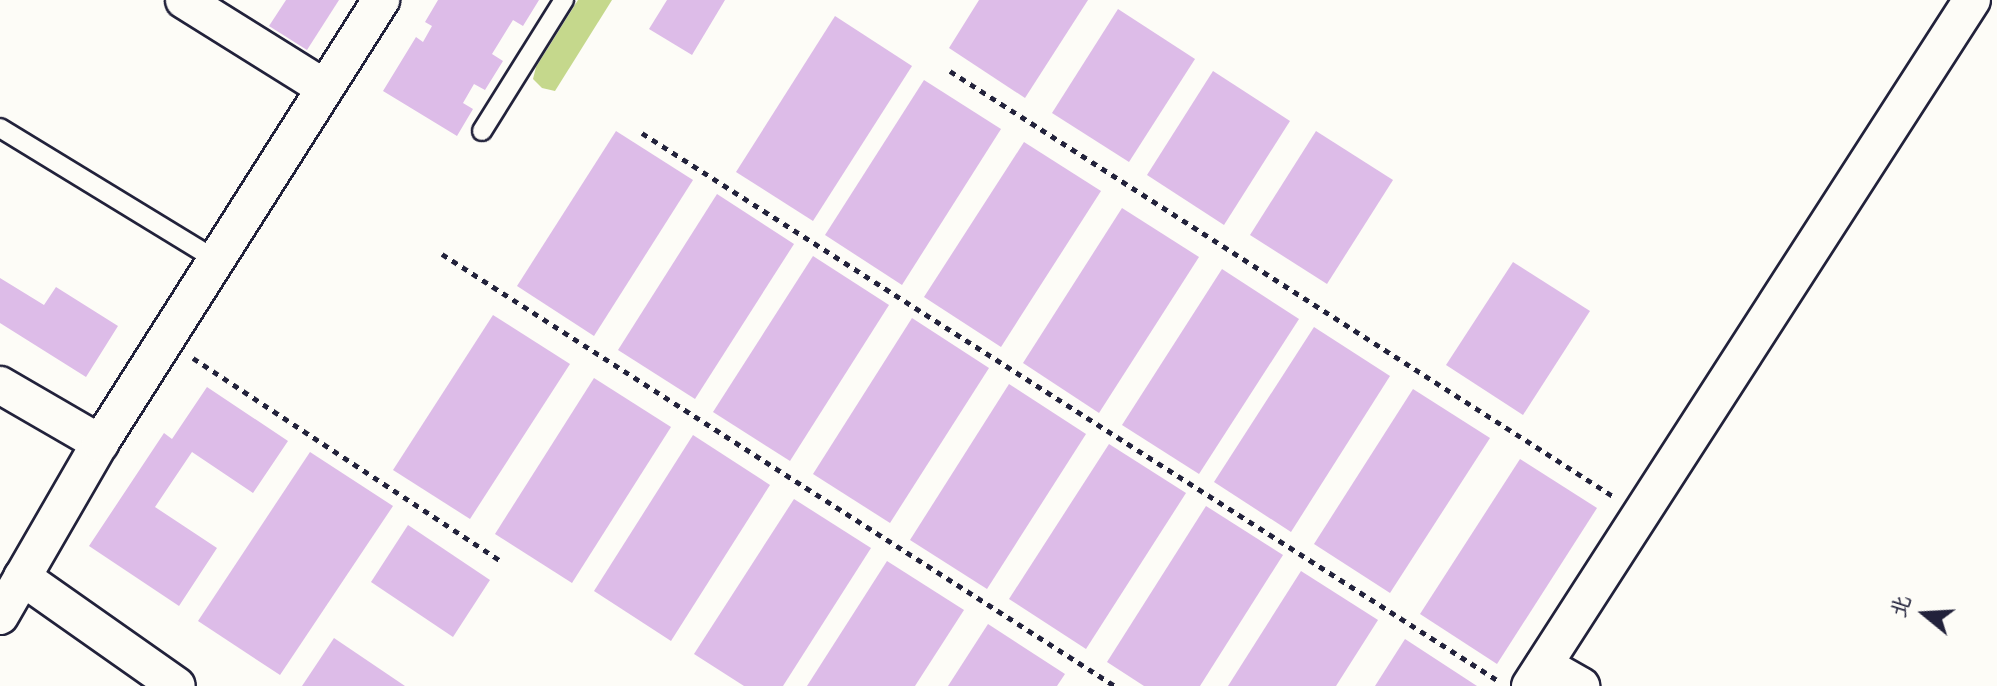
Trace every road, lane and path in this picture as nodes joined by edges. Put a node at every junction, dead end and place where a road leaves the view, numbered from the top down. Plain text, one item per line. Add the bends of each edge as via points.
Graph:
1 (184, 0) edge
2 (381, 0) edge
3 (564, 0) edge
4 (1972, 0) edge
5 (950, 71) dead end
6 (325, 88) junction
7 (0, 128) edge
8 (482, 131) dead end
9 (642, 133) dead end
10 (442, 254) dead end
11 (216, 260) junction
12 (165, 340) junction
13 (0, 385) edge
14 (100, 443) junction
15 (1641, 514) junction
16 (499, 560) dead end
17 (22, 577) junction
18 (0, 616) edge
19 (1537, 675) edge
20 (177, 686) edge
21 (1115, 686) edge
22 (1507, 686) edge
23 (1581, 686) edge

1 - 6 street
2 - 6 street
3 - 8 lane
4 - 15 street
5 - 15 path
6 - 11 street
7 - 11 lane
9 - 22 path
10 - 21 path
11 - 12 street
12 - 14 street
12 - 16 path
13 - 14 street
14 - 17 street
15 - 19 street
17 - 18 street
17 - 20 street
19 - 23 street

